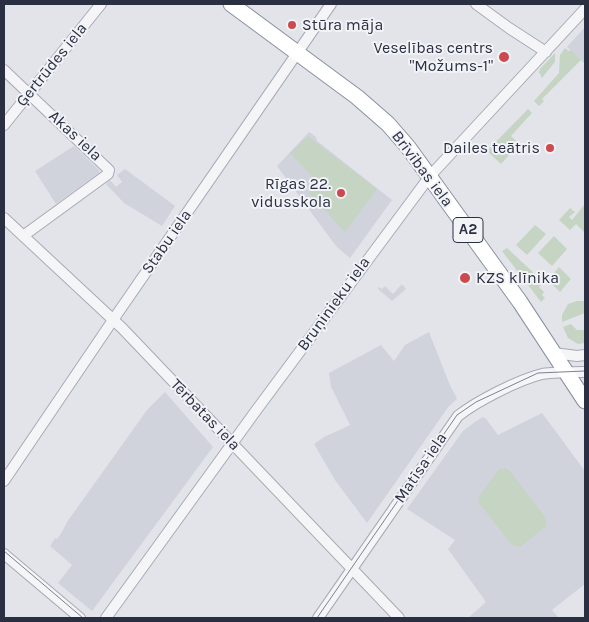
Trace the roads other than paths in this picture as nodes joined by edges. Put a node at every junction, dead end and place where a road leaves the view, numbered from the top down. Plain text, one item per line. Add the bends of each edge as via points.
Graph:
1 (101, 4) edge
2 (231, 4) edge
3 (331, 4) edge
4 (476, 4) edge
5 (585, 10) edge
6 (546, 52) junction
7 (296, 53) junction
8 (4, 70) edge
9 (29, 94) junction
10 (4, 126) edge
11 (430, 176) junction
12 (6, 224) edge
13 (23, 236) junction
14 (113, 320) junction
15 (554, 353) junction
16 (585, 355) edge
17 (585, 372) edge
18 (566, 373) junction
19 (585, 401) edge
20 (233, 443) junction
21 (4, 481) edge
22 (4, 554) edge
23 (352, 569) junction
24 (80, 618) edge
25 (106, 618) edge
26 (318, 618) edge
27 (398, 618) edge

1 - 9 street, Ģertrūdes iela
2 - 7 highway, Brīvības iela / A2
3 - 7 street, Stabu iela
4 - 6 street
5 - 6 street, Bruņinieku iela
6 - 11 street, Bruņinieku iela
7 - 11 highway, Brīvības iela / A2 via 377,114 397,133
7 - 14 street, Stabu iela
8 - 9 street, Akas iela
9 - 10 street, Ģertrūdes iela
9 - 13 street, Akas iela via 109,172
11 - 15 highway, Brīvības iela / A2
11 - 20 street, Bruņinieku iela
12 - 13 street, Tērbatas iela
13 - 14 street, Tērbatas iela
14 - 20 street, Tērbatas iela
14 - 21 street, Stabu iela
15 - 16 street
15 - 18 highway, Brīvības iela / A2
17 - 18 street, Matīsa iela
18 - 19 highway, Brīvības iela / A2
18 - 23 street, Matīsa iela via 544,374 523,381 458,416
20 - 23 street, Tērbatas iela
20 - 25 street, Bruņinieku iela
22 - 24 street
23 - 26 street, Matīsa iela
23 - 27 street, Tērbatas iela

